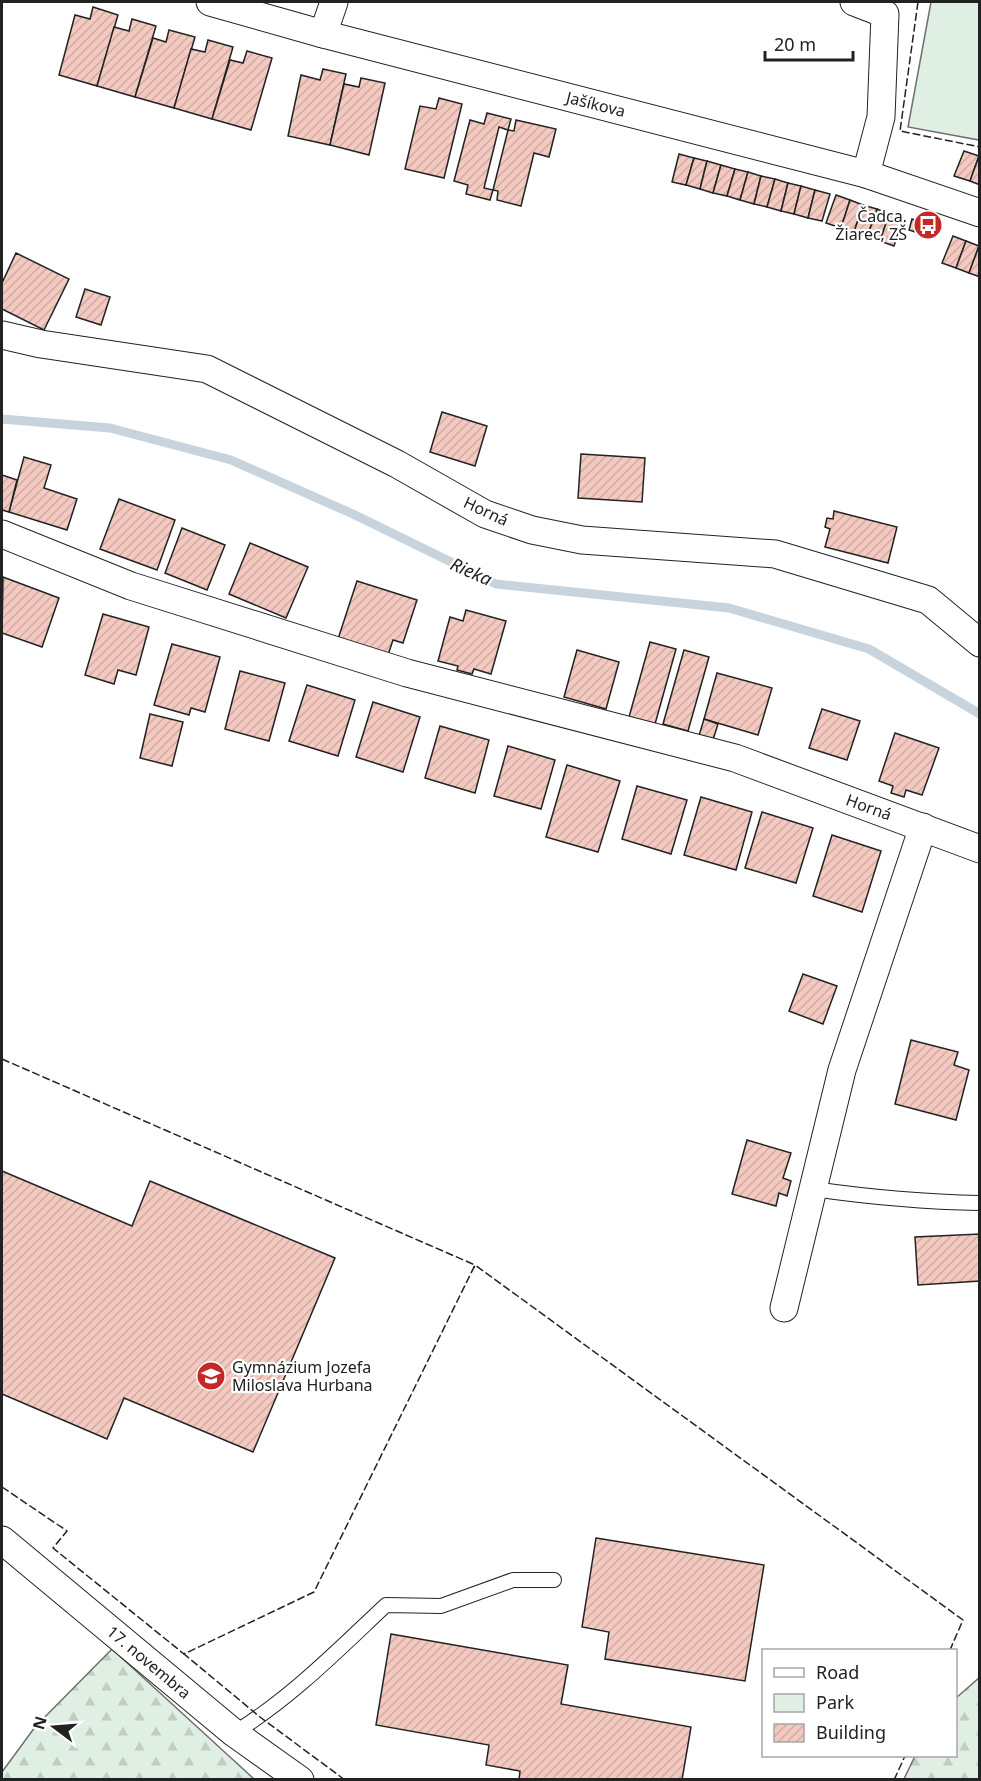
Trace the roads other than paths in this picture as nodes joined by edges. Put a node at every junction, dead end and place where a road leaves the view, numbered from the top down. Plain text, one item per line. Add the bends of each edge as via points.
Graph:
1 (210, 2) edge
2 (334, 2) edge
3 (854, 2) edge
4 (254, 6) edge
5 (323, 34) junction
6 (866, 174) junction
7 (980, 213) edge
8 (2, 335) edge
9 (2, 534) edge
10 (980, 643) edge
11 (923, 827) junction
12 (980, 849) edge
13 (813, 1189) junction
14 (980, 1203) edge
15 (784, 1308) dead end
16 (2, 1540) edge
17 (554, 1580) dead end
18 (234, 1733) junction
19 (300, 1779) edge

1 - 4 street, Jašíkova
2 - 5 street
3 - 6 street via 885,14 881,117
4 - 5 street, Jašíkova
5 - 6 street, Jašíkova
6 - 7 street, Jašíkova
8 - 10 street, Horná via 207,369 397,464 485,514 582,540 775,554 928,600
9 - 11 street, Horná via 131,586 407,673 735,758
11 - 12 street, Horná
11 - 13 street via 842,1070
13 - 14 lane
13 - 15 street
16 - 18 street, 17. novembra
17 - 18 lane via 513,1580 441,1606 386,1605 293,1692
18 - 19 street, 17. novembra

